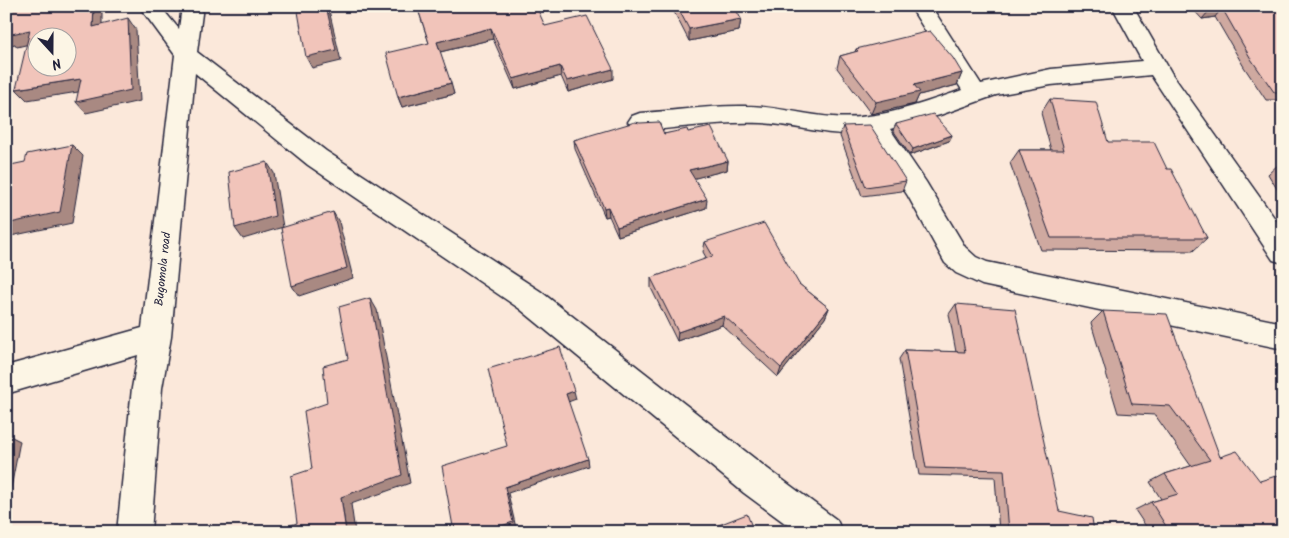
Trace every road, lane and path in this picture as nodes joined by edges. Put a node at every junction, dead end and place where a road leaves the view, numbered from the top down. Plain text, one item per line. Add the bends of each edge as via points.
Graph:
1 (149, 6) edge
2 (193, 6) edge
3 (920, 6) edge
4 (1122, 6) edge
5 (187, 55) junction
6 (1157, 67) junction
7 (976, 94) junction
8 (640, 122) edge
9 (874, 124) junction
10 (1283, 252) edge
11 (1283, 336) edge
12 (156, 337) junction
13 (6, 380) edge
14 (134, 532) edge
15 (825, 532) edge

1 - 5 street
2 - 5 street, Bugomola road
3 - 7 street
4 - 6 street
5 - 12 street, Bugomola road
5 - 15 street via 317,158 530,300 756,481
6 - 7 street via 1051,77
6 - 10 street
7 - 9 street
8 - 9 street via 744,114 833,126
9 - 11 street via 955,255 966,265 982,273
12 - 13 street
12 - 14 street, Bugomola road via 147,388

